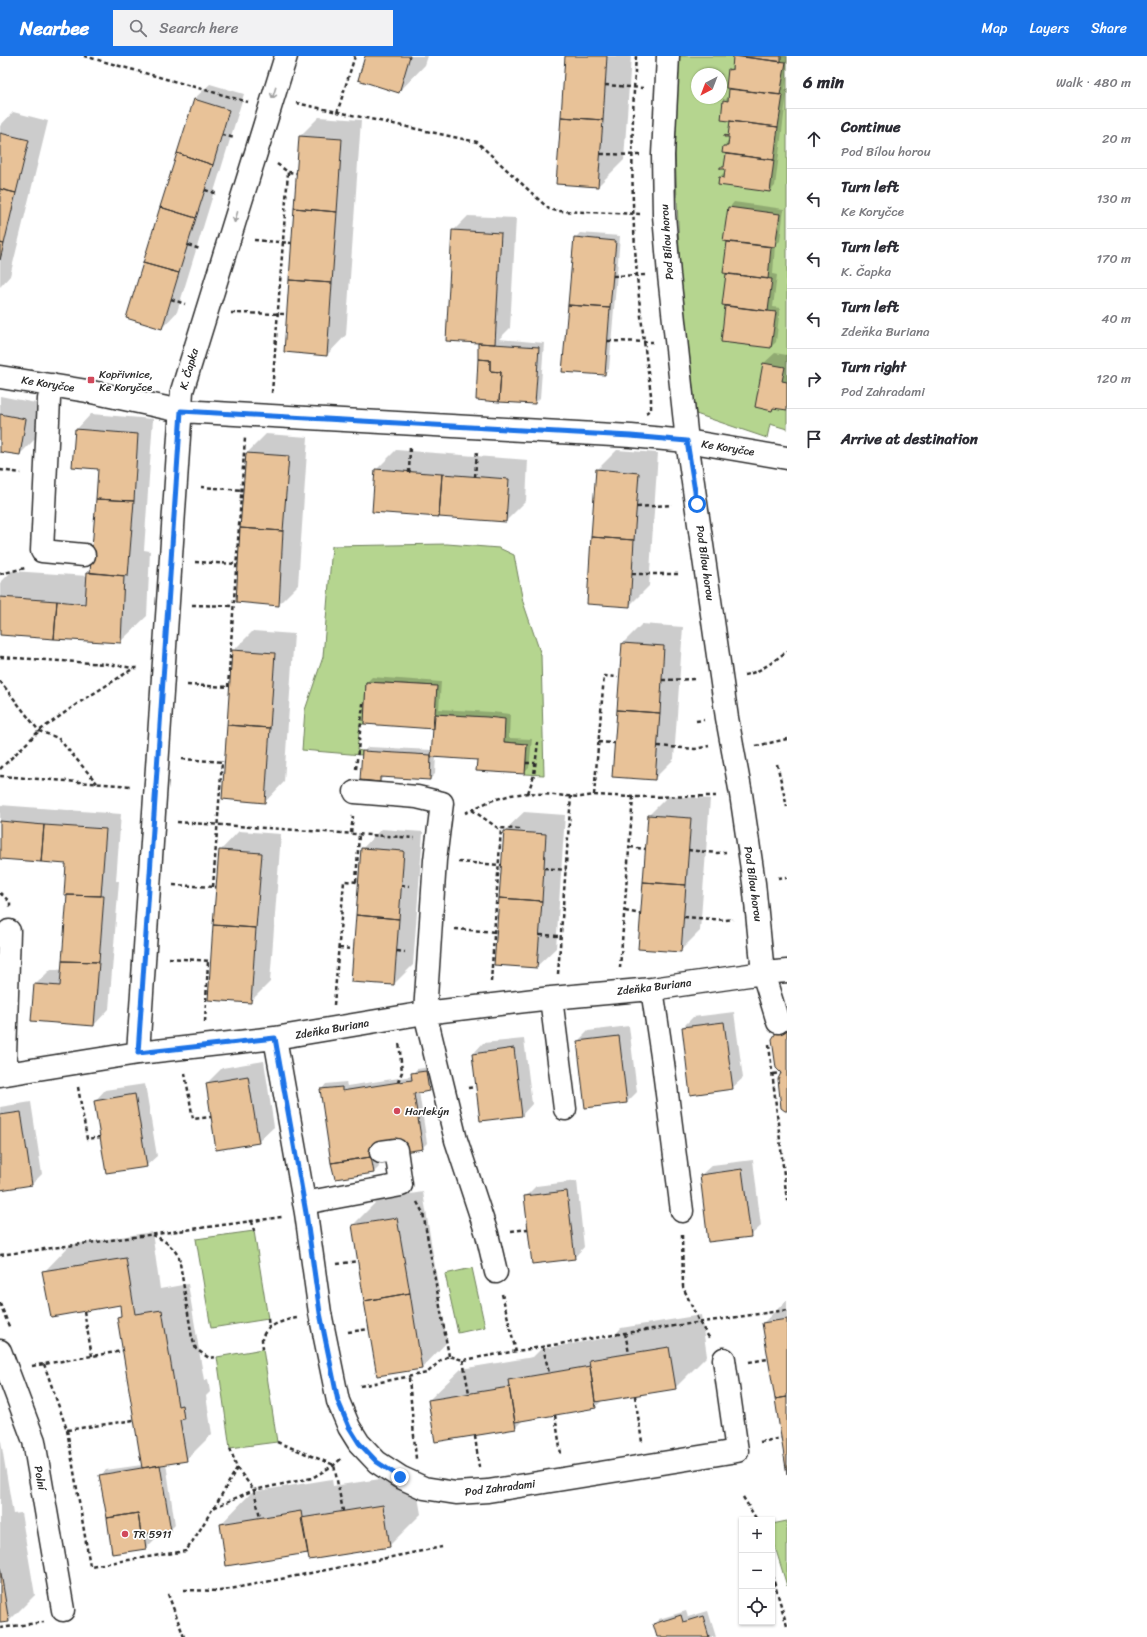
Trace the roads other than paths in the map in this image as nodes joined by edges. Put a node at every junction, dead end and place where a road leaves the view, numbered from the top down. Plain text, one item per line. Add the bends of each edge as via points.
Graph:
1 (286, 56) edge
2 (668, 56) edge
3 (0, 377) edge
4 (52, 385) junction
5 (181, 411) junction
6 (687, 441) junction
7 (787, 458) edge
8 (84, 555) dead end
9 (355, 792) dead end
10 (9, 931) dead end
11 (787, 971) edge
12 (763, 973) junction
13 (652, 989) junction
14 (551, 998) junction
15 (425, 1013) junction
16 (778, 1022) road end
17 (275, 1038) junction
18 (138, 1053) junction
19 (5, 1074) edge
20 (565, 1109) dead end
21 (381, 1152) dead end
22 (305, 1208) junction
23 (682, 1211) road end
24 (496, 1272) road end
25 (0, 1350) edge
26 (724, 1360) road end
27 (63, 1610) road end

1 -> 5 street, K. Čapka via 182,391
2 - 6 street, Pod Bílou horou via 662,155 664,215
3 - 4 street, Ke Koryčce
4 - 5 street, Ke Koryčce via 87,390
4 - 8 street via 49,399 42,551
5 - 6 street, Ke Koryčce via 623,435
5 - 18 street, K. Čapka
6 - 7 street, Ke Koryčce
6 - 12 street, Pod Bílou horou via 741,794
9 - 15 street via 417,797 442,803 435,860
10 - 19 street
11 - 12 street, Zdeňka Buriana
12 - 13 street, Zdeňka Buriana
12 - 16 street, Pod Bílou horou
13 - 14 street, Zdeňka Buriana
13 - 23 street
14 - 15 street, Zdeňka Buriana
14 - 20 street
15 - 17 street, Zdeňka Buriana
15 - 24 street via 456,1140 487,1234
17 - 18 street, Zdeňka Buriana
17 - 22 street, Pod Zahradami
18 - 19 street, Zdeňka Buriana
21 - 22 street via 396,1150 401,1185
22 - 26 street, Pod Zahradami via 320,1313 338,1401 349,1427 359,1443 377,1462 424,1488 456,1493 488,1491 737,1451
25 - 27 street, Polní via 34,1441

